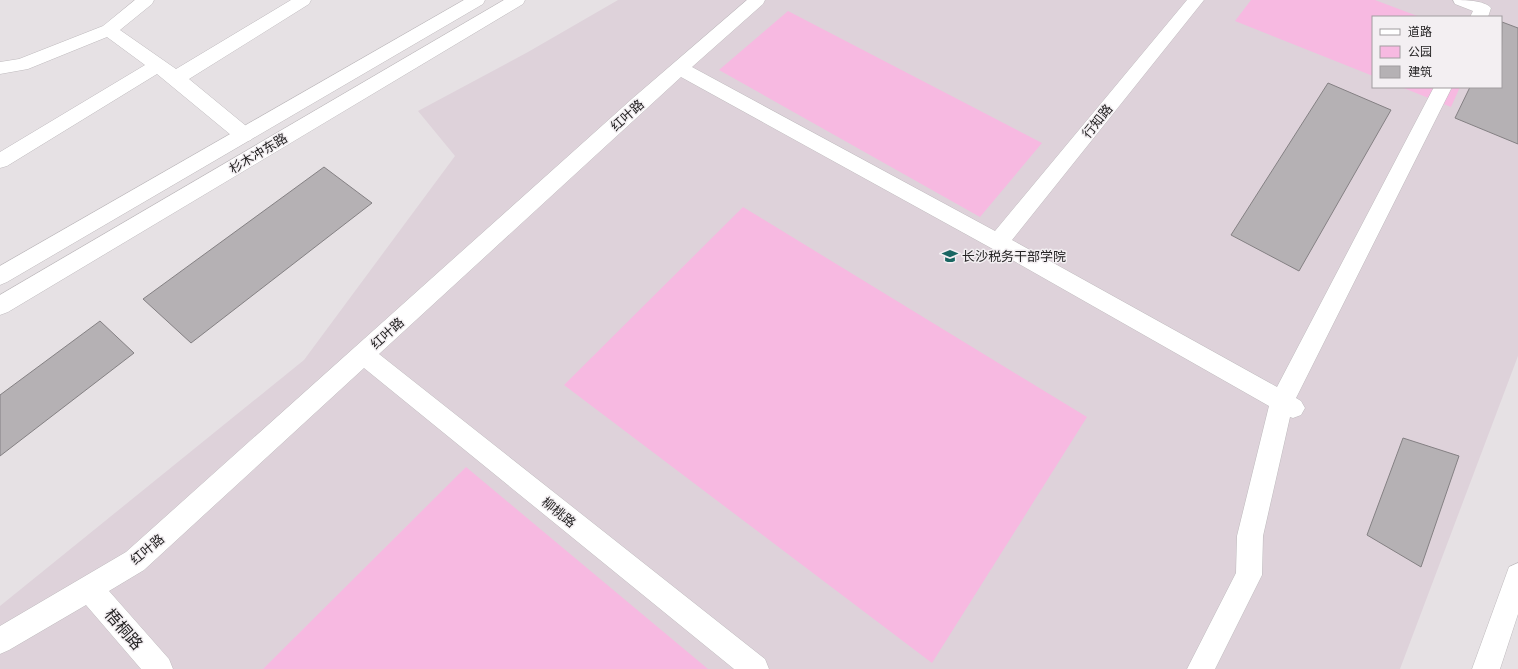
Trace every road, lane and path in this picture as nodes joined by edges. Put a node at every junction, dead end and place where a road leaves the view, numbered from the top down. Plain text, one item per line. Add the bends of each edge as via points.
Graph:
1 (146, 0) edge
2 (303, 0) edge
3 (477, 0) edge
4 (517, 0) edge
5 (757, 0) edge
6 (1196, 0) edge
7 (1461, 0) edge
8 (1479, 16) edge
9 (109, 30) junction
10 (22, 65) junction
11 (158, 65) junction
12 (0, 68) edge
13 (680, 68) junction
14 (0, 78) edge
15 (176, 78) junction
16 (1443, 88) edge
17 (244, 135) junction
18 (0, 161) edge
19 (998, 242) junction
20 (0, 276) edge
21 (0, 306) edge
22 (363, 354) junction
23 (1287, 404) junction
24 (1518, 576) edge
25 (89, 588) junction
26 (0, 641) edge
27 (159, 669) edge
28 (755, 669) edge
29 (1201, 669) edge
30 (1486, 669) edge

1 - 9 street
2 - 15 street
3 - 17 street, 杉木冲东路
4 - 21 street, 杉木冲东路
5 - 13 street, 红叶路
6 - 19 street, 行知路
7 - 8 street via 1483,8
9 - 10 street
9 - 11 street
10 - 12 street
10 - 14 street
11 - 15 street
11 - 18 street
13 - 19 street
13 - 22 street, 红叶路
15 - 17 street
16 - 23 street
17 - 20 street, 杉木冲东路
19 - 23 street
22 - 25 street, 红叶路 via 134,562
22 - 28 street, 柳桃路
23 - 29 street via 1250,536 1249,575
24 - 30 street
25 - 26 street, 红叶路
25 - 27 street, 梧桐路

